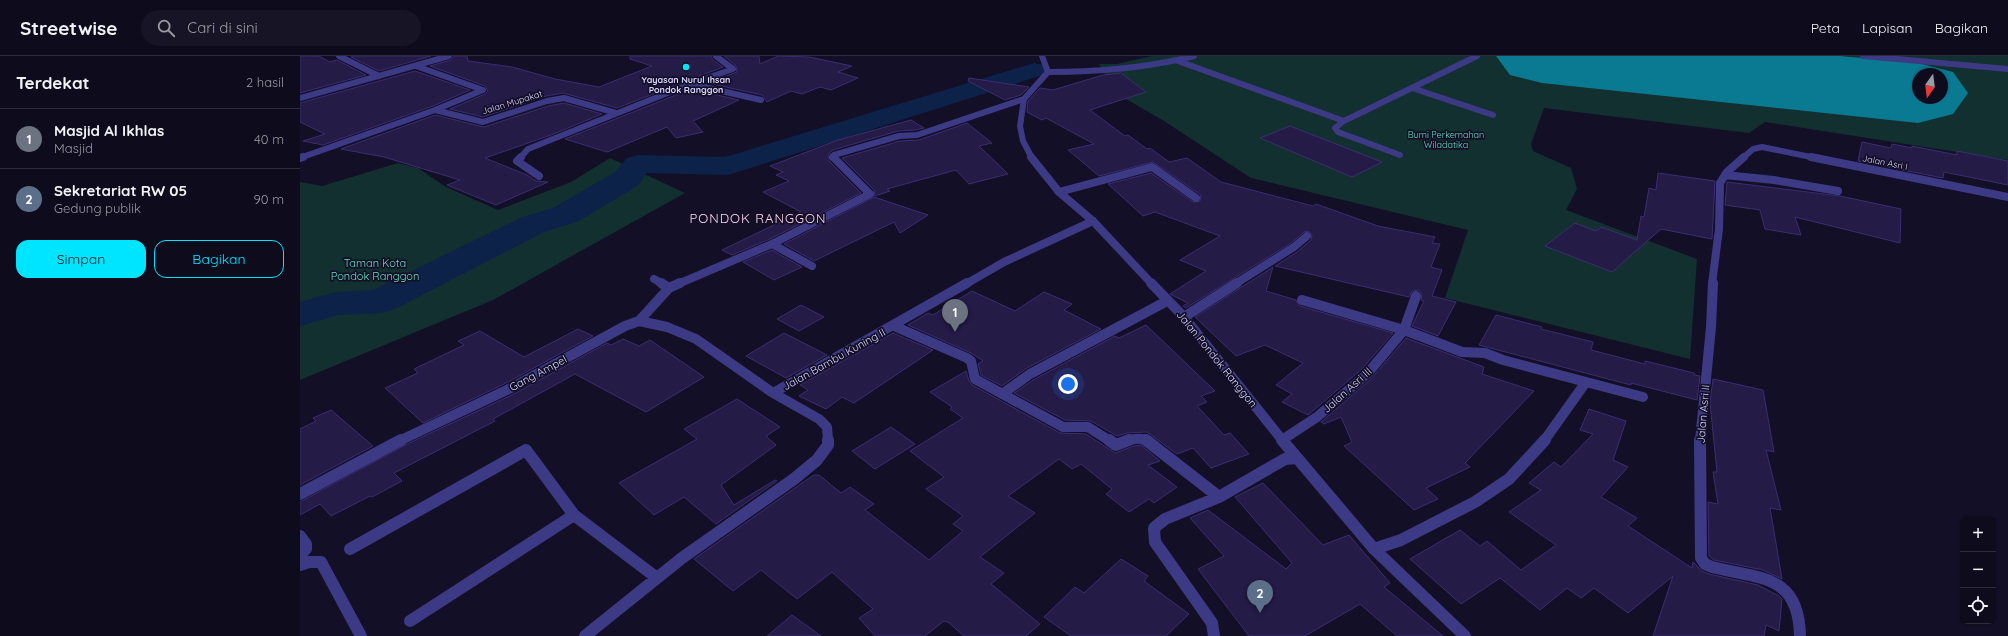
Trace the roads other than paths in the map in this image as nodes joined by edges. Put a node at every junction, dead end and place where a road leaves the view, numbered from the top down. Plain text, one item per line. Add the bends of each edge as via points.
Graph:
1 (339, 56) edge
2 (449, 56) edge
3 (716, 56) edge
4 (1042, 56) edge
5 (1194, 56) edge
6 (1477, 56) edge
7 (1863, 56) edge
8 (1925, 56) edge
9 (1178, 61) junction
10 (1931, 62) junction
11 (416, 66) junction
12 (2008, 69) edge
13 (1048, 72) junction
14 (379, 76) junction
15 (690, 84) junction
16 (1412, 88) junction
17 (300, 98) edge
18 (1024, 98) junction
19 (761, 100) dead end
20 (434, 110) junction
21 (616, 113) junction
22 (1493, 115) dead end
23 (1344, 122) junction
24 (1400, 154) dead end
25 (300, 158) edge
26 (1725, 175) junction
27 (539, 176) dead end
28 (1838, 191) dead end
29 (1059, 192) junction
30 (2008, 197) edge
31 (1196, 198) dead end
32 (1093, 220) junction
33 (1307, 236) dead end
34 (772, 244) junction
35 (812, 266) dead end
36 (654, 279) dead end
37 (669, 288) junction
38 (1416, 296) dead end
39 (1167, 300) junction
40 (1302, 300) dead end
41 (1184, 317) junction
42 (639, 321) junction
43 (894, 326) junction
44 (1404, 330) junction
45 (1586, 382) junction
46 (773, 393) junction
47 (1002, 394) junction
48 (1642, 397) dead end
49 (1282, 440) junction
50 (1297, 458) junction
51 (300, 494) edge
52 (1219, 497) junction
53 (574, 515) junction
54 (300, 536) edge
55 (350, 549) dead end
56 (1374, 549) junction
57 (300, 555) edge
58 (300, 565) edge
59 (657, 578) junction
60 (410, 621) dead end
61 (361, 636) edge
62 (585, 636) edge
63 (1214, 636) edge
64 (1466, 636) edge
65 (1800, 636) edge

1 - 14 street
2 - 11 street
3 - 15 street via 733,69
4 - 13 street
5 - 9 street
6 - 16 lane
7 - 10 street
8 - 10 street
9 - 13 street via 1130,68
9 - 23 lane
10 - 12 street
11 - 14 street
11 - 20 street via 484,90
13 - 18 street
14 - 17 street
15 - 19 street
15 - 21 street
16 - 22 lane
16 - 23 lane
18 - 29 street, Jalan Pondok Ranggon via 1020,126 1023,141 1033,160
18 - 34 street via 917,135 899,136 834,155 833,158 870,194
20 - 21 street, Jalan Mupakat via 483,122 564,98
20 - 25 street
21 - 27 street via 528,149 517,161
23 - 24 lane via 1336,126 1335,130
26 - 28 street
26 - 30 street, Jalan Asri I via 1758,147
26 - 65 street, Jalan Asri II via 1720,183 1719,229 1713,270 1711,326 1700,441 1701,558 1705,564 1712,567 1774,583 1787,591 1800,618
29 - 31 lane via 1152,167
29 - 32 street, Jalan Pondok Ranggon
32 - 39 street, Jalan Pondok Ranggon
32 - 43 street, Jalan Bambu Kuning II via 1004,262
33 - 41 street via 1294,247
34 - 35 street
34 - 37 street
36 - 37 street
37 - 42 street
38 - 44 street, Jalan Asri III
39 - 41 street, Jalan Pondok Ranggon
39 - 47 street via 1030,374
40 - 44 street
41 - 49 street, Jalan Pondok Ranggon
42 - 46 street via 667,327 696,339
42 - 51 street, Gang Ampel via 625,326 511,388 395,443
43 - 46 street, Jalan Bambu Kuning II
43 - 47 street via 967,358 971,361 975,379
44 - 45 street via 1462,352 1485,352 1503,360
44 - 49 street, Jalan Asri III via 1367,374 1317,417
45 - 48 street
45 - 56 street via 1549,436 1510,479 1475,502 1442,519 1401,540
46 - 59 street, Jalan Bambu Kuning II via 819,419 827,427 828,445 817,460 794,479
47 - 52 street via 1063,428 1088,427 1116,445 1132,439 1144,439
49 - 50 street, Jalan Pondok Ranggon
50 - 52 street via 1286,459
50 - 56 street, Jalan Pondok Ranggon
52 - 63 street via 1165,519 1154,528 1155,542 1212,623
53 - 55 street via 526,450
53 - 59 street
53 - 60 street
54 - 57 street via 306,544 306,549
56 - 64 street, Jalan Pondok Ranggon
58 - 61 street via 321,562
59 - 62 street, Jalan Bambu Kuning II

